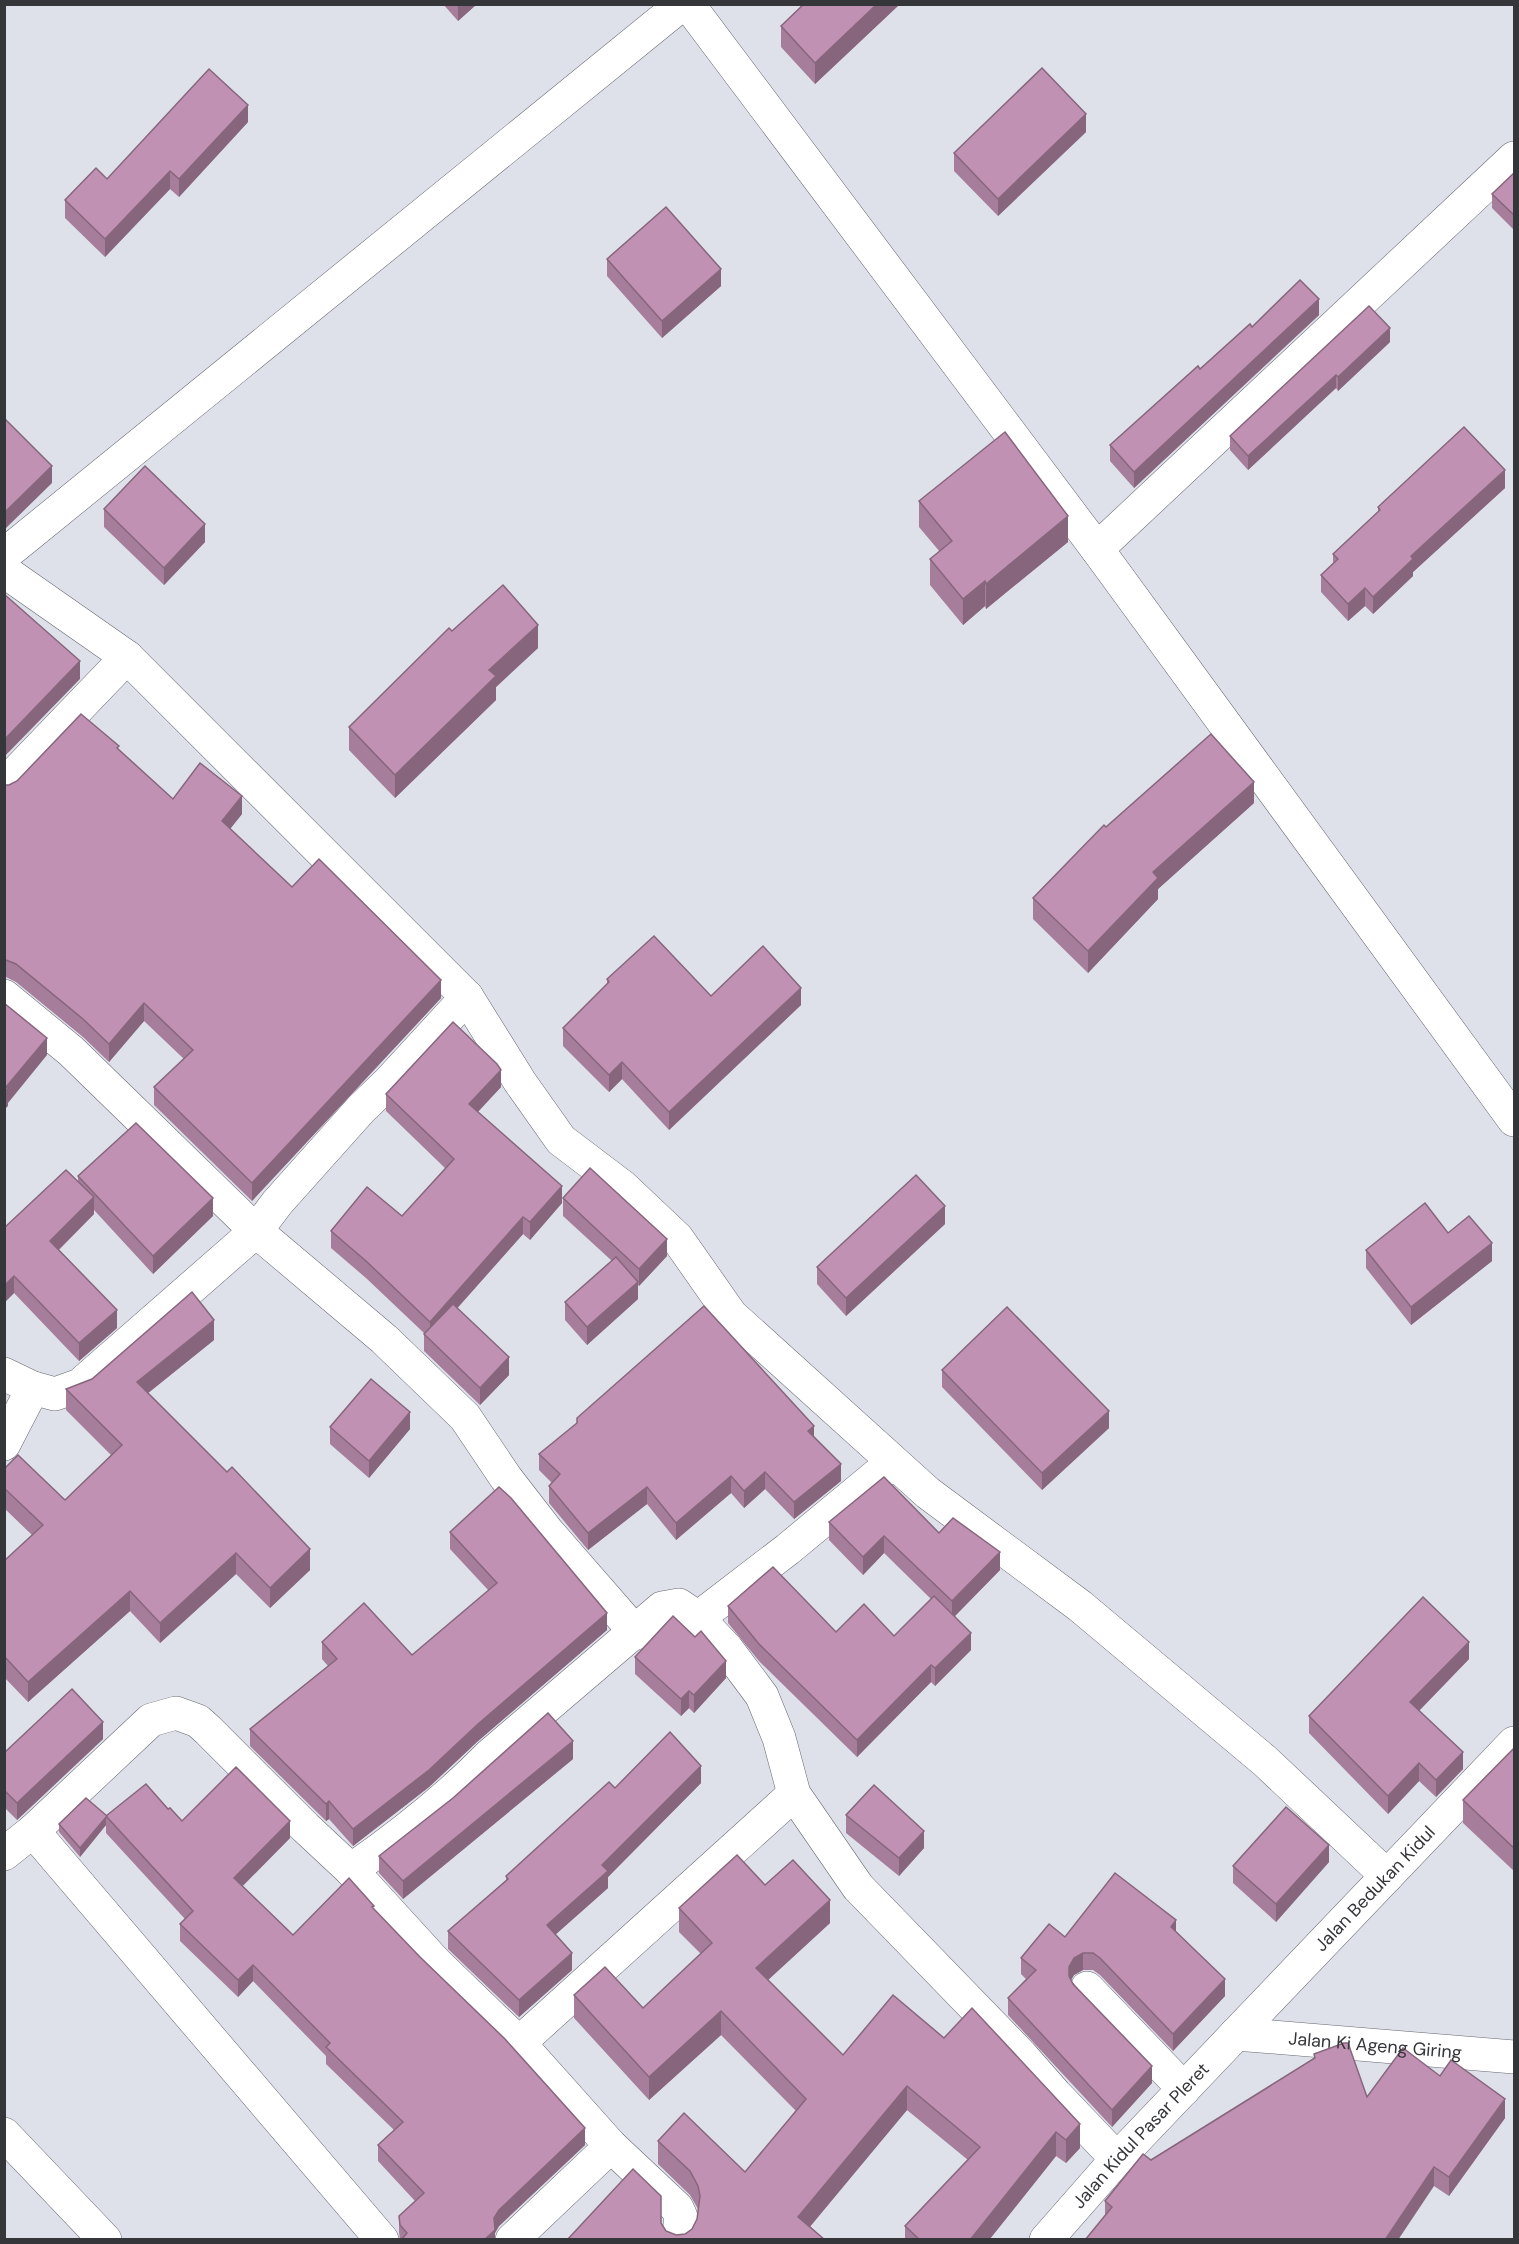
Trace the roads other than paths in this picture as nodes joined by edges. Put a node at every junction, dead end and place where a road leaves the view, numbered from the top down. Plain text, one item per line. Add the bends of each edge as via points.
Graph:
1 (682, 4) edge
2 (688, 4) edge
3 (1515, 158) edge
4 (1097, 549) junction
5 (4, 555) edge
6 (4, 571) edge
7 (127, 657) junction
8 (4, 785) edge
9 (4, 996) edge
10 (467, 997) junction
11 (1515, 1120) edge
12 (256, 1231) junction
13 (4, 1374) edge
14 (33, 1388) junction
15 (4, 1444) edge
16 (893, 1462) junction
17 (698, 1618) junction
18 (636, 1633) junction
19 (1515, 1743) edge
20 (794, 1794) junction
21 (33, 1831) junction
22 (4, 1854) edge
23 (351, 1870) junction
24 (1387, 1876) junction
25 (1088, 1988) dead end
26 (1236, 2034) junction
27 (519, 2043) junction
28 (1515, 2057) edge
29 (1184, 2089) junction
30 (4, 2134) edge
31 (611, 2146) junction
32 (1117, 2159) junction
33 (105, 2240) edge
34 (382, 2240) edge
35 (512, 2240) edge
36 (678, 2240) edge
37 (1046, 2240) edge

1 - 5 street
2 - 4 street
3 - 4 street
4 - 11 street
6 - 7 street
7 - 8 street
7 - 10 street
9 - 12 street via 71,1052
10 - 12 street via 361,1109
10 - 16 street via 561,1140 623,1187 677,1238 731,1315
12 - 14 street via 80,1385 55,1394
12 - 18 street via 384,1339 465,1417 547,1531
13 - 14 street
14 - 15 street
16 - 17 street via 788,1550
16 - 24 street via 928,1493 1080,1606 1265,1761
17 - 18 street via 679,1605 662,1608
17 - 20 street via 762,1696 779,1738
18 - 23 street via 470,1776
19 - 24 street, Jalan Bedukan Kidul
20 - 27 street
20 - 32 street via 858,1887
21 - 22 street
21 - 23 street via 151,1720 176,1713 198,1721
21 - 34 street
23 - 27 street via 436,1963
24 - 26 street, Jalan Bedukan Kidul
25 - 29 street
26 - 28 street, Jalan Ki Ageng Giring
26 - 29 street, Jalan Kidul Pasar Pleret
27 - 31 street
29 - 32 street, Jalan Kidul Pasar Pleret
30 - 33 street
31 - 35 street
31 - 36 street via 677,2208 681,2217
32 - 37 street, Jalan Kidul Pasar Pleret

